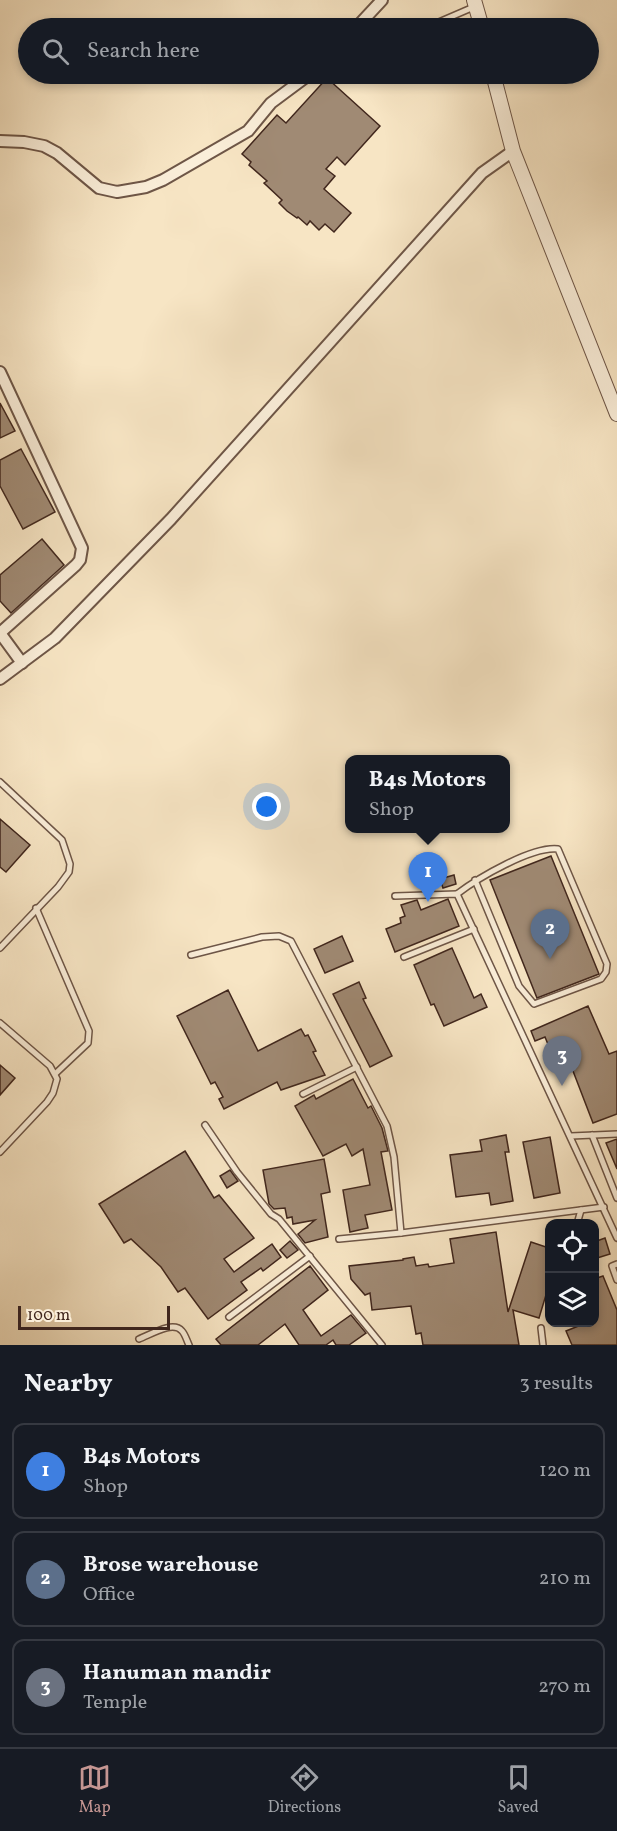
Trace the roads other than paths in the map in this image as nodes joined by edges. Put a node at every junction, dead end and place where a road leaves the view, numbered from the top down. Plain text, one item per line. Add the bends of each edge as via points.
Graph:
1 (382, 0) edge
2 (475, 3) edge
3 (367, 18) edge
4 (445, 18) edge
5 (479, 18) edge
6 (297, 84) edge
7 (496, 84) edge
8 (0, 141) edge
9 (513, 151) junction
10 (0, 372) edge
11 (617, 414) edge
12 (0, 633) edge
13 (22, 663) junction
14 (0, 664) edge
15 (4, 676) edge
16 (0, 782) edge
17 (475, 880) junction
18 (457, 894) junction
19 (395, 896) dead end
20 (36, 908) junction
21 (474, 929) junction
22 (0, 948) edge
23 (191, 955) dead end
24 (404, 957) dead end
25 (0, 1023) edge
26 (357, 1067) junction
27 (56, 1074) junction
28 (303, 1094) dead end
29 (205, 1125) dead end
30 (617, 1134) edge
31 (592, 1135) junction
32 (571, 1136) junction
33 (0, 1152) edge
34 (617, 1198) edge
35 (604, 1207) junction
36 (581, 1210) junction
37 (578, 1219) edge
38 (401, 1233) junction
39 (339, 1239) dead end
40 (617, 1239) edge
41 (310, 1256) junction
42 (617, 1264) edge
43 (617, 1280) edge
44 (229, 1317) dead end
45 (541, 1328) dead end
46 (139, 1339) dead end
47 (381, 1343) edge
48 (189, 1345) edge
49 (370, 1345) edge
50 (543, 1345) edge

1 - 3 street
2 - 4 lane
2 - 5 street
6 - 8 street via 271,103 248,131 146,187 117,192 99,188 44,146
7 - 9 street
9 - 11 street
9 - 13 street via 482,173 171,519 55,638
10 - 12 street via 82,548 76,565
12 - 13 street
13 - 15 street
14 - 15 street
16 - 20 lane via 62,840 70,858 69,872
17 - 17 lane via 522,858 549,848 558,849 607,964 602,979 534,1004 519,986
17 - 18 lane
18 - 19 lane
18 - 21 lane
20 - 22 lane
20 - 27 lane via 89,1031 88,1042
21 - 24 lane
21 - 32 lane
23 - 26 lane via 262,937 279,936 291,941
25 - 27 lane
26 - 28 lane
26 - 38 lane via 387,1126
27 - 33 lane via 56,1085 47,1102
29 - 41 lane via 237,1172
30 - 31 lane
31 - 32 lane
31 - 34 lane
32 - 35 lane
35 - 36 lane
35 - 40 lane
36 - 37 lane
36 - 38 lane
38 - 39 lane
41 - 44 lane
41 - 47 lane
42 - 43 lane via 612,1266
45 - 50 lane
46 - 48 lane via 177,1327
47 - 49 lane

